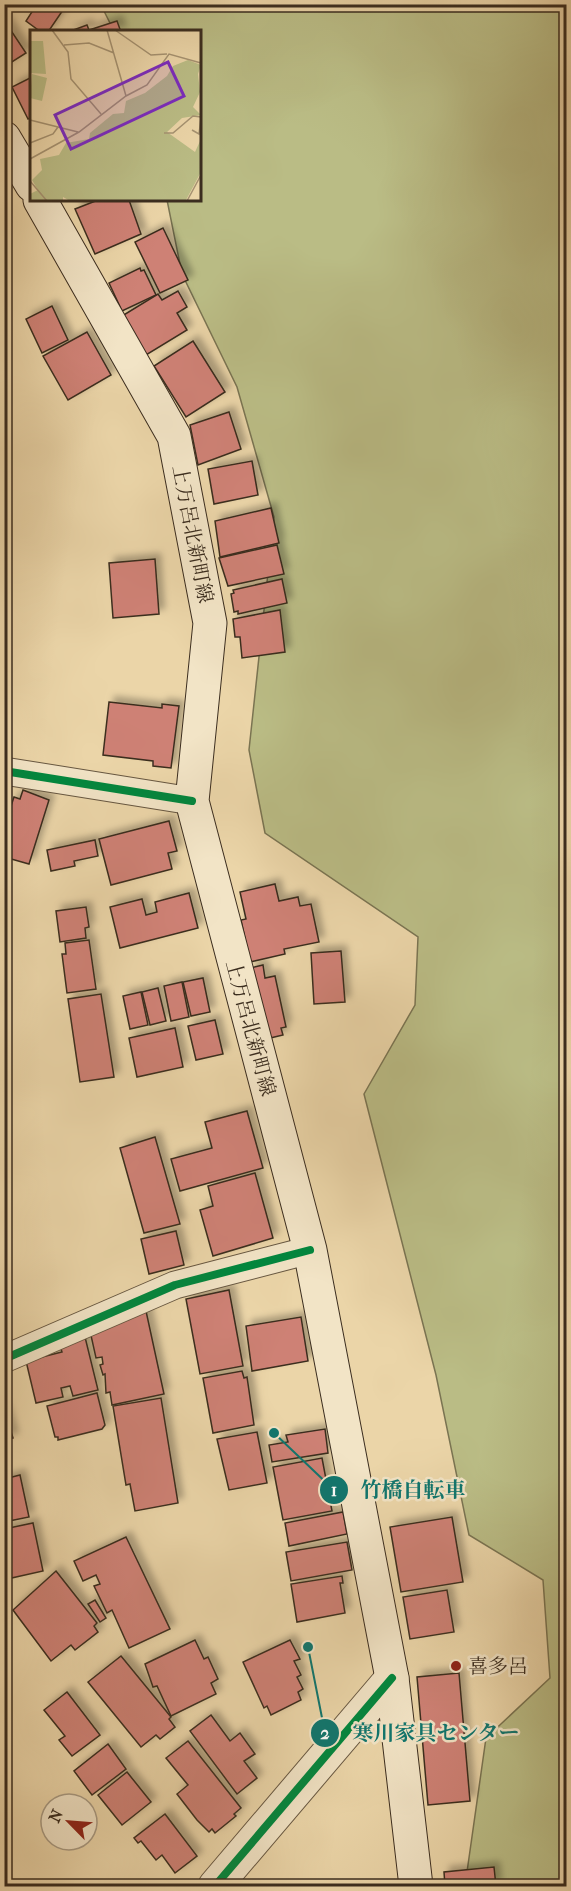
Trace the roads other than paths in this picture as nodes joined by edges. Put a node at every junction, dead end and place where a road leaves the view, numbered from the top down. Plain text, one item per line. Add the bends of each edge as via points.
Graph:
1 (4, 138) edge
2 (30, 182) edge
3 (41, 201) edge
4 (4, 771) edge
5 (192, 801) junction
6 (310, 1250) junction
7 (4, 1359) edge
8 (392, 1678) junction
9 (215, 1887) edge
10 (416, 1887) edge

1 - 2 main road
3 - 5 main road, 上万呂北新町線 via 174,436 210,623
4 - 5 street
5 - 6 main road, 上万呂北新町線
6 - 7 street via 175,1285
6 - 8 main road, 上万呂北新町線
8 - 9 main road
8 - 10 main road, 上万呂北新町線

